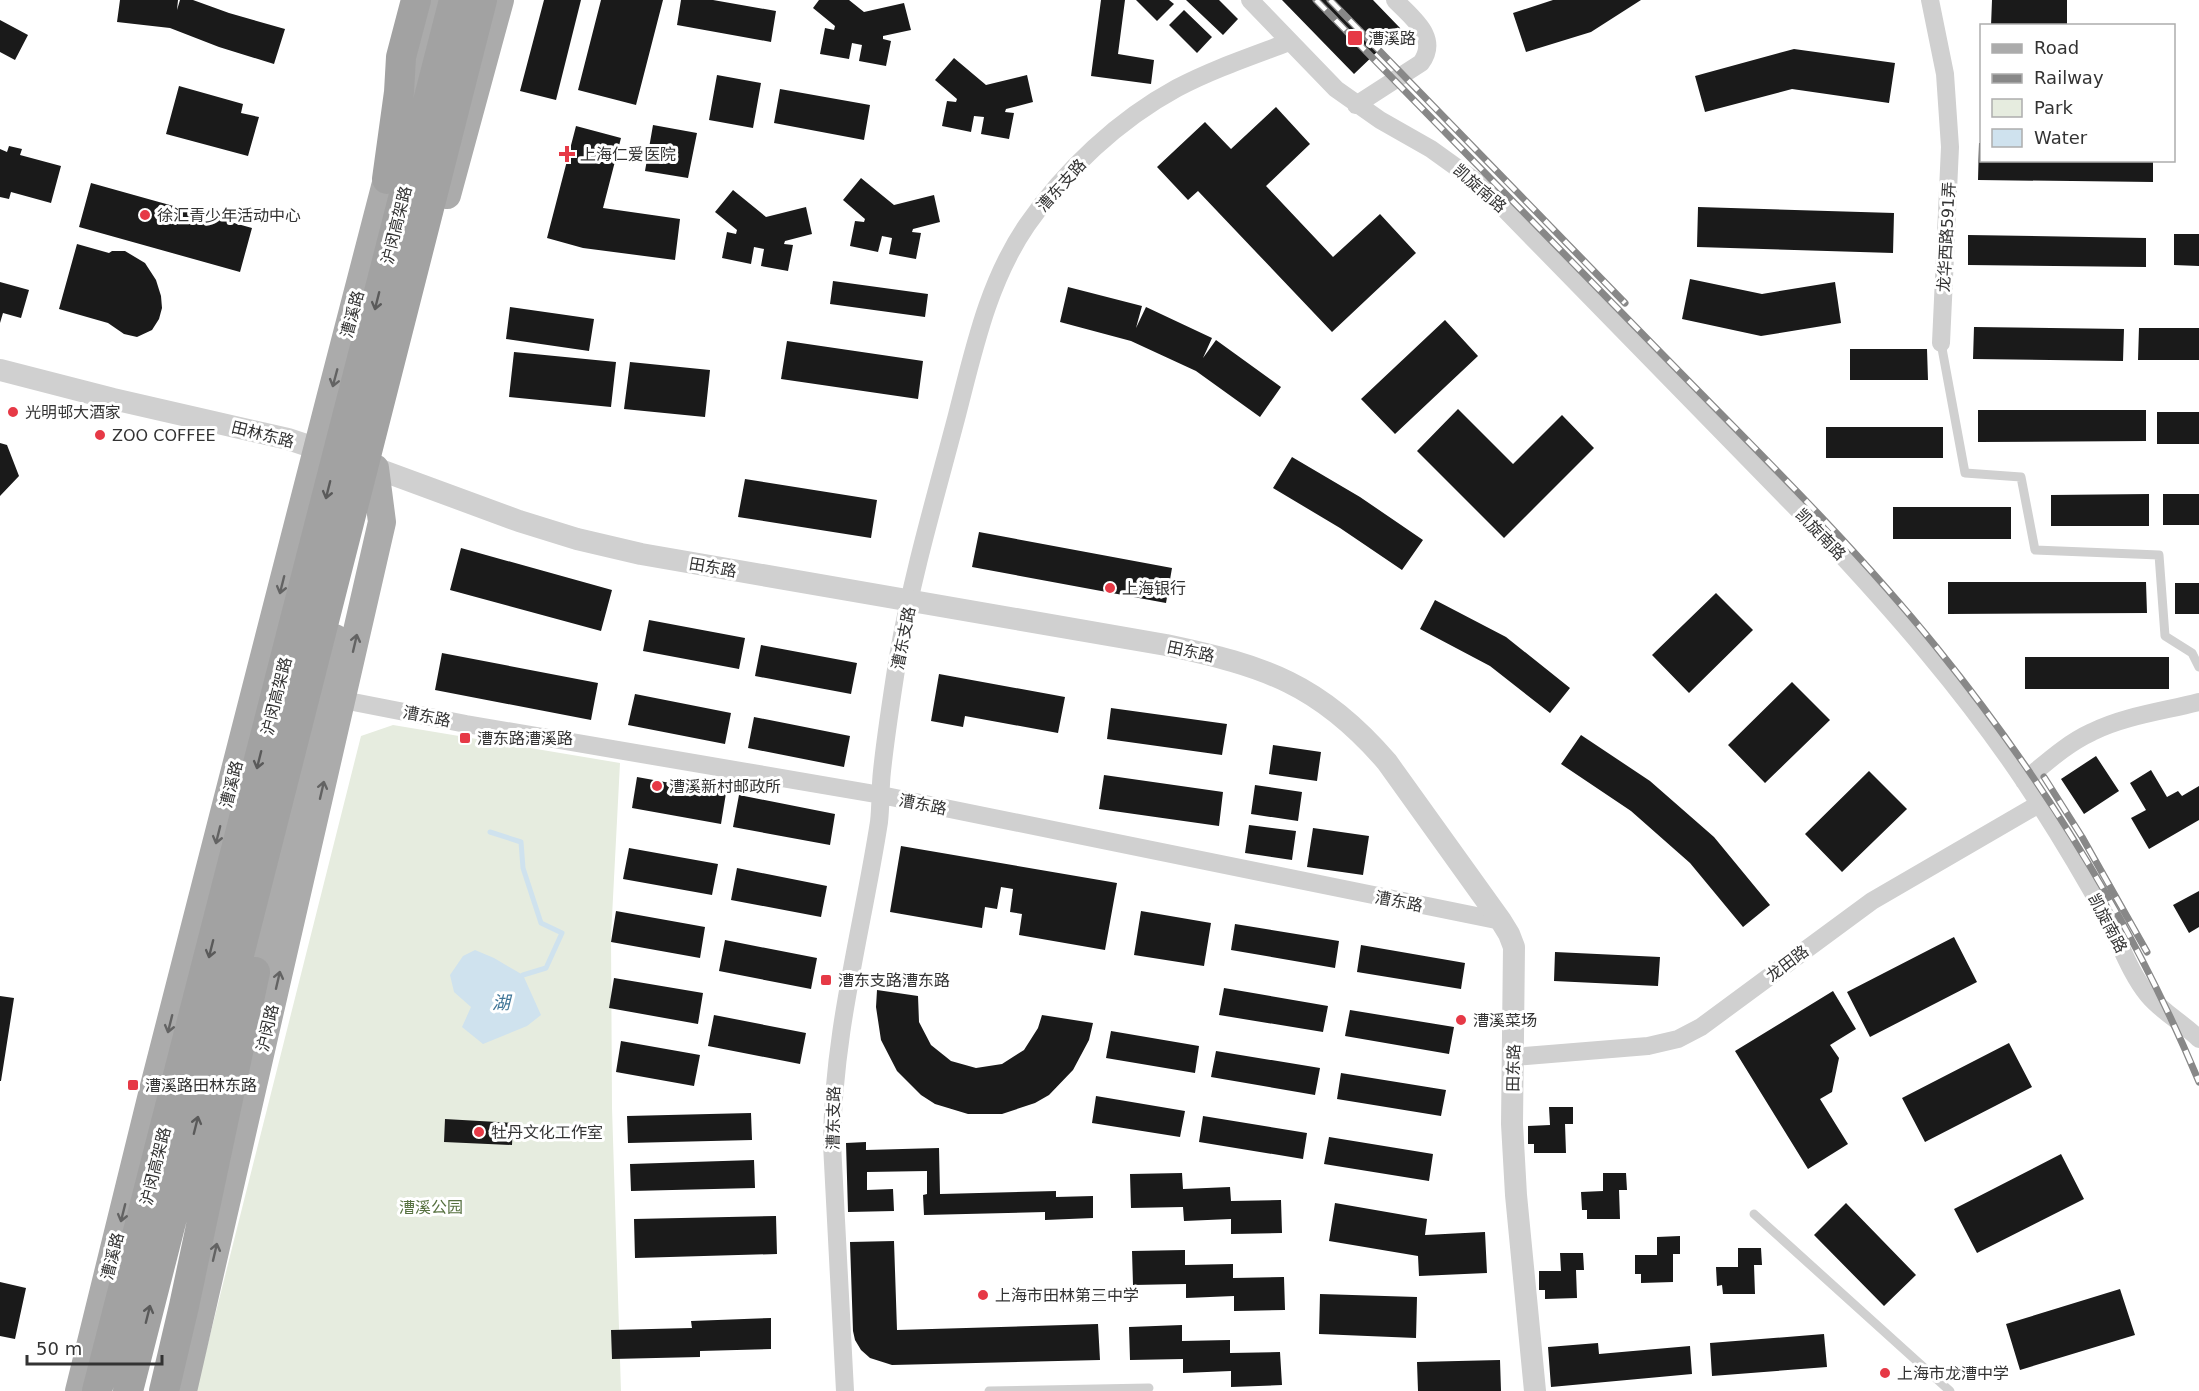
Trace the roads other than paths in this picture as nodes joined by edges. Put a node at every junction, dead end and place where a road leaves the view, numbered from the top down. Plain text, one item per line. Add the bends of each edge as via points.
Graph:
1 (402, 0) edge
2 (416, 0) edge
3 (437, 0) edge
4 (454, 0) edge
5 (482, 0) edge
6 (501, 0) edge
7 (1250, 0) edge
8 (1395, 0) edge
9 (1930, 0) edge
10 (1289, 42) junction
11 (1356, 105) junction
12 (387, 179) junction
13 (1941, 343) joint
14 (0, 370) edge
15 (317, 448) junction
16 (375, 468) junction
17 (350, 519) junction
18 (910, 602) junction
19 (2199, 667) edge
20 (343, 700) junction
21 (2199, 702) edge
22 (2024, 781) junction
23 (881, 795) junction
24 (2039, 804) junction
25 (1501, 921) junction
26 (2199, 1040) edge
27 (1514, 1057) junction
28 (1754, 1214) dead end
29 (1149, 1388) dead end
30 (79, 1391) edge
31 (98, 1391) edge
32 (128, 1391) edge
33 (155, 1391) edge
34 (164, 1391) edge
35 (183, 1391) edge
36 (844, 1391) edge
37 (989, 1391) edge
38 (1535, 1391) edge
39 (1950, 1391) edge

1 - 12 main road, 漕溪路 via 386,76 381,141
2 - 12 highway via 402,57
3 - 12 main road, 漕溪路
4 -> 31 highway, 沪闵高架路
5 - 17 highway, 沪闵高架路
6 - 16 main road
7 - 10 street, 凯旋南路
8 - 11 street via 1425,31 1426,56
9 - 13 street, 龙华西路591弄 via 1945,74 1950,147
10 - 11 street, 凯旋南路
10 - 18 street, 漕东支路 via 1204,75 1127,120 1060,184 1027,225 987,306
11 - 22 street, 凯旋南路 via 1431,149 1481,185 1875,591 1968,703
12 -> 15 main road, 漕溪路
13 - 19 lane, 龙华西路591弄 via 1965,473 2021,477 2035,550 2159,555 2165,636 2192,653
14 - 15 street, 田林东路
15 - 16 street, 田东路
15 -> 30 main road, 漕溪路
16 - 18 street, 田东路 via 577,539
20 -> 16 main road via 382,522
16 - 33 main road
32 -> 17 highway, 沪闵高架路
17 - 34 highway
18 - 23 street, 漕东支路 via 898,658
18 - 25 street, 田东路 via 1216,656 1261,669 1304,689 1338,712 1387,762
20 - 23 street, 漕东路
35 -> 20 main road, 沪闵路
21 - 22 street via 2093,731 2068,745
22 - 24 street, 凯旋南路
23 - 25 street, 漕东路
23 - 36 street, 漕东支路 via 842,1019 832,1109
24 - 26 street, 凯旋南路 via 2106,917 2139,982 2159,1006
24 - 27 street, 龙田路 via 1872,901 1701,1027 1678,1039 1648,1046
25 - 27 street, 田东路 via 1515,959
27 - 38 street, 田东路 via 1516,1195
28 - 39 lane
29 - 37 lane

